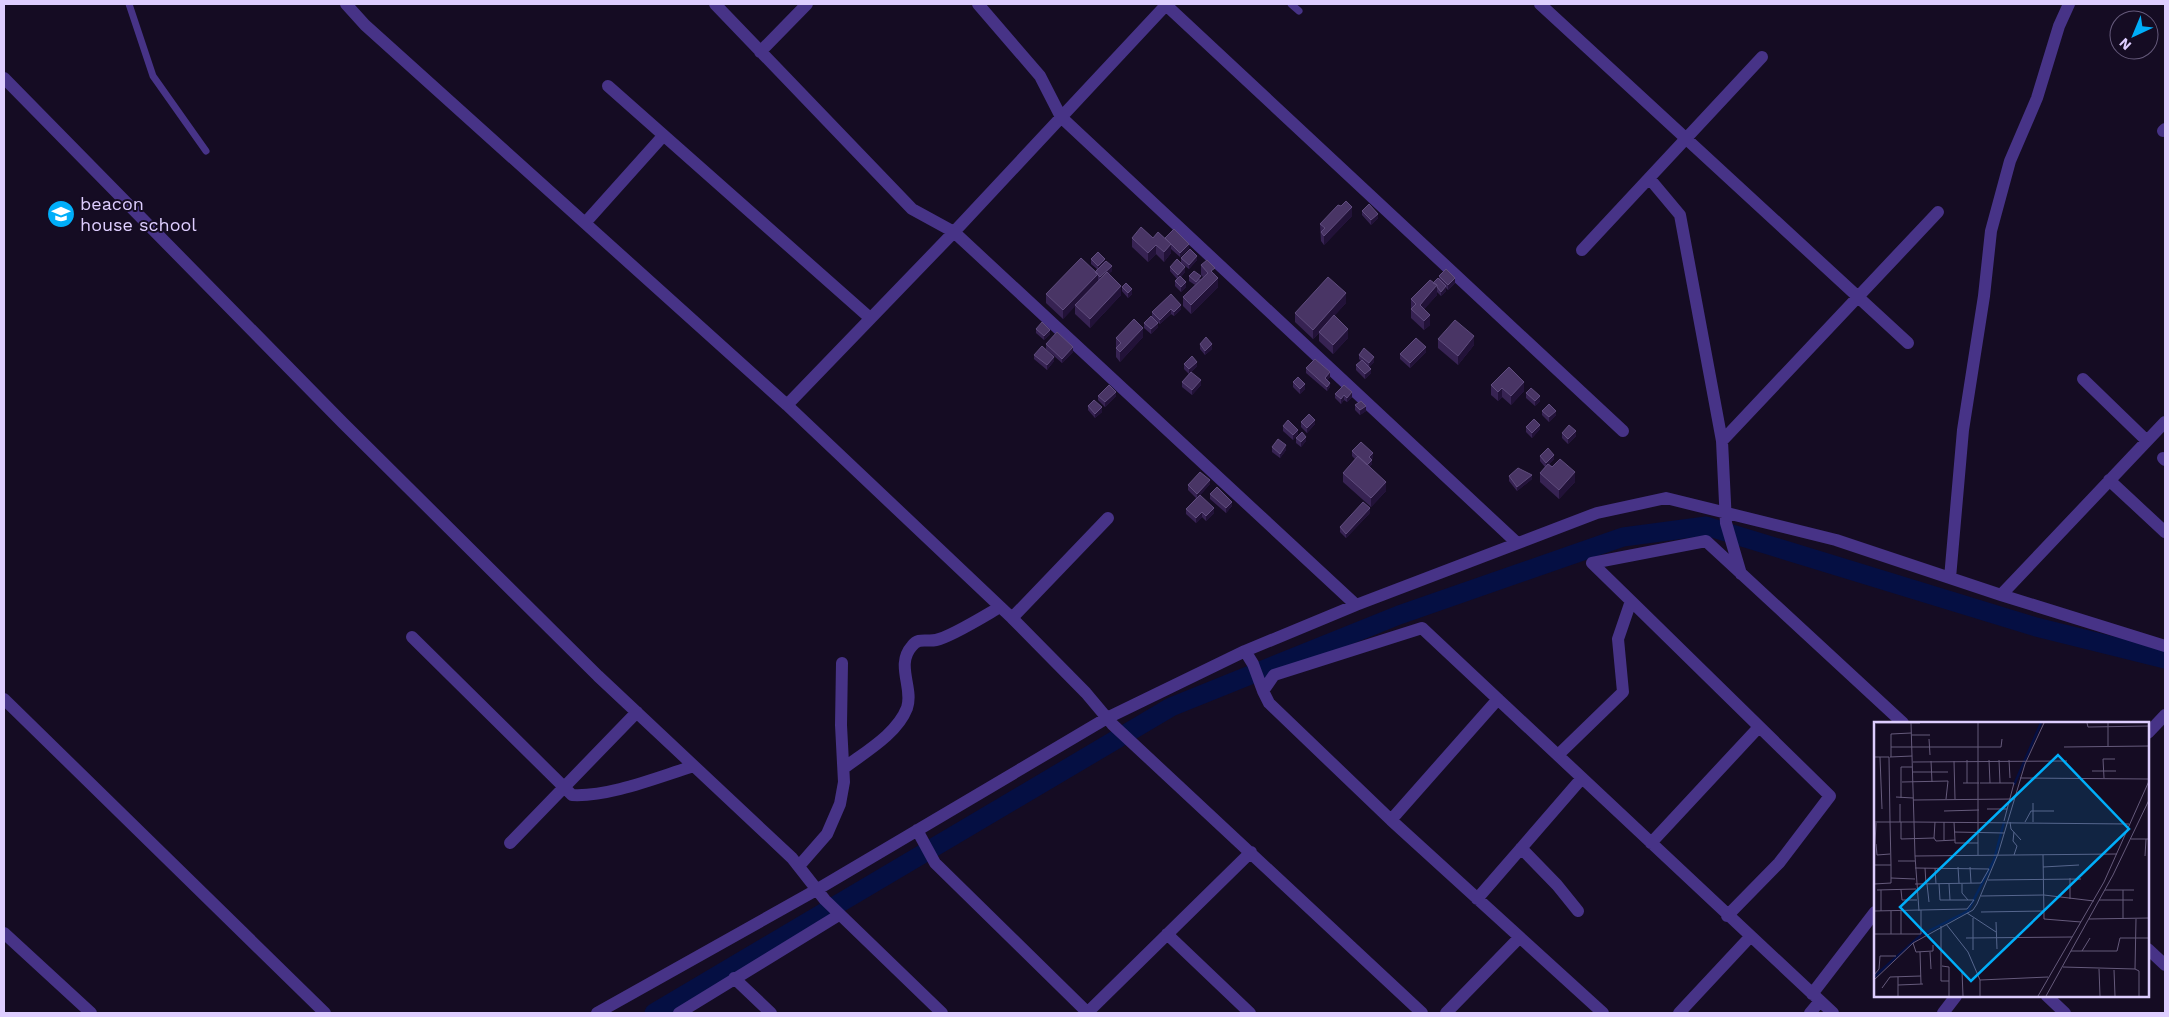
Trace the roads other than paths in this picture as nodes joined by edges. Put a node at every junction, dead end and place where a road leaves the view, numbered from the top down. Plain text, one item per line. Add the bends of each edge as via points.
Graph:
1 (129, 4) edge
2 (346, 4) edge
3 (715, 4) edge
4 (807, 4) edge
5 (978, 4) edge
6 (1166, 4) edge
7 (1291, 4) edge
8 (1540, 4) edge
9 (2069, 4) edge
10 (1299, 11) dead end
11 (760, 52) junction
12 (1762, 57) dead end
13 (4, 78) edge
14 (608, 86) dead end
15 (1061, 117) junction
16 (663, 136) junction
17 (1686, 138) junction
18 (206, 151) dead end
19 (1649, 178) junction
20 (1938, 212) dead end
21 (585, 223) junction
22 (954, 232) junction
23 (1582, 250) dead end
24 (1859, 297) junction
25 (870, 318) junction
26 (1908, 343) dead end
27 (2083, 379) dead end
28 (787, 405) junction
29 (2165, 422) edge
30 (1623, 431) dead end
31 (1722, 441) junction
32 (2147, 441) junction
33 (2109, 480) junction
34 (1108, 518) dead end
35 (1726, 518) junction
36 (2165, 532) edge
37 (1516, 542) junction
38 (1741, 574) junction
39 (1950, 578) junction
40 (2001, 595) junction
41 (1631, 602) junction
42 (1356, 605) junction
43 (1000, 607) junction
44 (1012, 618) junction
45 (412, 637) dead end
46 (2165, 646) edge
47 (1245, 651) junction
48 (842, 664) dead end
49 (1261, 685) junction
50 (4, 699) edge
51 (1498, 699) junction
52 (637, 712) junction
53 (2165, 715) edge
54 (1110, 721) junction
55 (1903, 722) edge
56 (1759, 727) junction
57 (2149, 732) edge
58 (1558, 755) junction
59 (694, 766) junction
60 (844, 768) junction
61 (1582, 778) junction
62 (565, 787) junction
63 (1392, 820) junction
64 (917, 830) junction
65 (510, 843) dead end
66 (1651, 844) junction
67 (1521, 848) junction
68 (1250, 852) junction
69 (799, 866) junction
70 (821, 894) junction
71 (1477, 899) junction
72 (1578, 911) dead end
73 (1874, 913) edge
74 (839, 915) junction
75 (1727, 916) junction
76 (4, 933) edge
77 (1167, 934) junction
78 (1750, 937) junction
79 (1519, 938) junction
80 (2149, 950) edge
81 (2165, 965) edge
82 (734, 978) junction
83 (1955, 997) edge
84 (2048, 997) edge
85 (1816, 998) junction
86 (619, 1008) edge
87 (90, 1013) edge
88 (326, 1013) edge
89 (597, 1013) edge
90 (679, 1013) edge
91 (770, 1013) edge
92 (942, 1013) edge
93 (1088, 1013) edge
94 (1250, 1013) edge
95 (1422, 1013) edge
96 (1446, 1013) edge
97 (1603, 1013) edge
98 (1679, 1013) edge
99 (1810, 1013) edge
100 (1832, 1013) edge
101 (1943, 1013) edge
102 (2065, 1013) edge

1 - 18 lane via 153,76
2 - 21 street via 365,25
3 - 11 street
4 - 11 street
5 - 15 street via 1040,76
6 - 15 street
6 - 30 street
7 - 10 lane
8 - 17 street
9 - 39 street via 2059,26 2038,98 2010,162 1991,231 1963,430
11 - 22 street via 912,209
12 - 17 street
13 - 52 street via 336,416
14 - 16 street
15 - 22 street
15 - 37 street
16 - 21 street
16 - 25 street
17 - 19 street
17 - 24 street
19 - 23 street
19 - 31 street via 1680,215
20 - 24 street
21 - 28 street
22 - 25 street
22 - 42 street
24 - 26 street
24 - 31 street
25 - 28 street
27 - 32 street
28 - 43 street
29 - 32 street
31 - 35 street
32 - 33 street
33 - 36 street
33 - 40 street
34 - 44 street
35 - 37 street via 1666,498 1597,513
35 - 38 street
35 - 39 street via 1836,540
37 - 42 street
38 - 41 street via 1706,541 1592,563
38 - 55 street
39 - 40 street
40 - 46 street
41 - 56 street
41 - 58 street via 1618,639 1623,692
42 - 47 street
43 - 44 street
43 - 60 street via 937,640 920,639 911,646 903,664 907,707 886,736
44 - 54 street
45 - 62 street
47 - 49 street
47 - 54 street
48 - 60 street
49 - 51 street via 1274,675 1422,628
49 - 63 street via 1269,702
50 - 88 street
51 - 58 street
51 - 63 street
52 - 59 street
52 - 62 street
53 - 57 street
54 - 64 street
54 - 68 street
56 - 66 street
56 - 75 street via 1830,796 1779,863
58 - 61 street
59 - 62 street via 628,786 584,795 572,795
59 - 69 street
60 - 69 street via 840,804 827,834
61 - 66 street
61 - 67 street
62 - 65 street
63 - 71 street
64 - 70 street
64 - 93 street via 935,863
66 - 75 street
67 - 71 street
67 - 72 street
68 - 77 street
68 - 95 street
69 - 70 street
70 - 74 street
70 - 86 street
71 - 79 street
73 - 85 street
74 - 82 street
74 - 92 street
75 - 78 street
76 - 87 street
77 - 93 street
77 - 94 street
78 - 85 street
78 - 98 street
79 - 96 street
79 - 97 street
80 - 81 street
82 - 90 street
82 - 91 street
83 - 101 street
84 - 102 street
85 - 99 street
85 - 100 street
86 - 89 street

